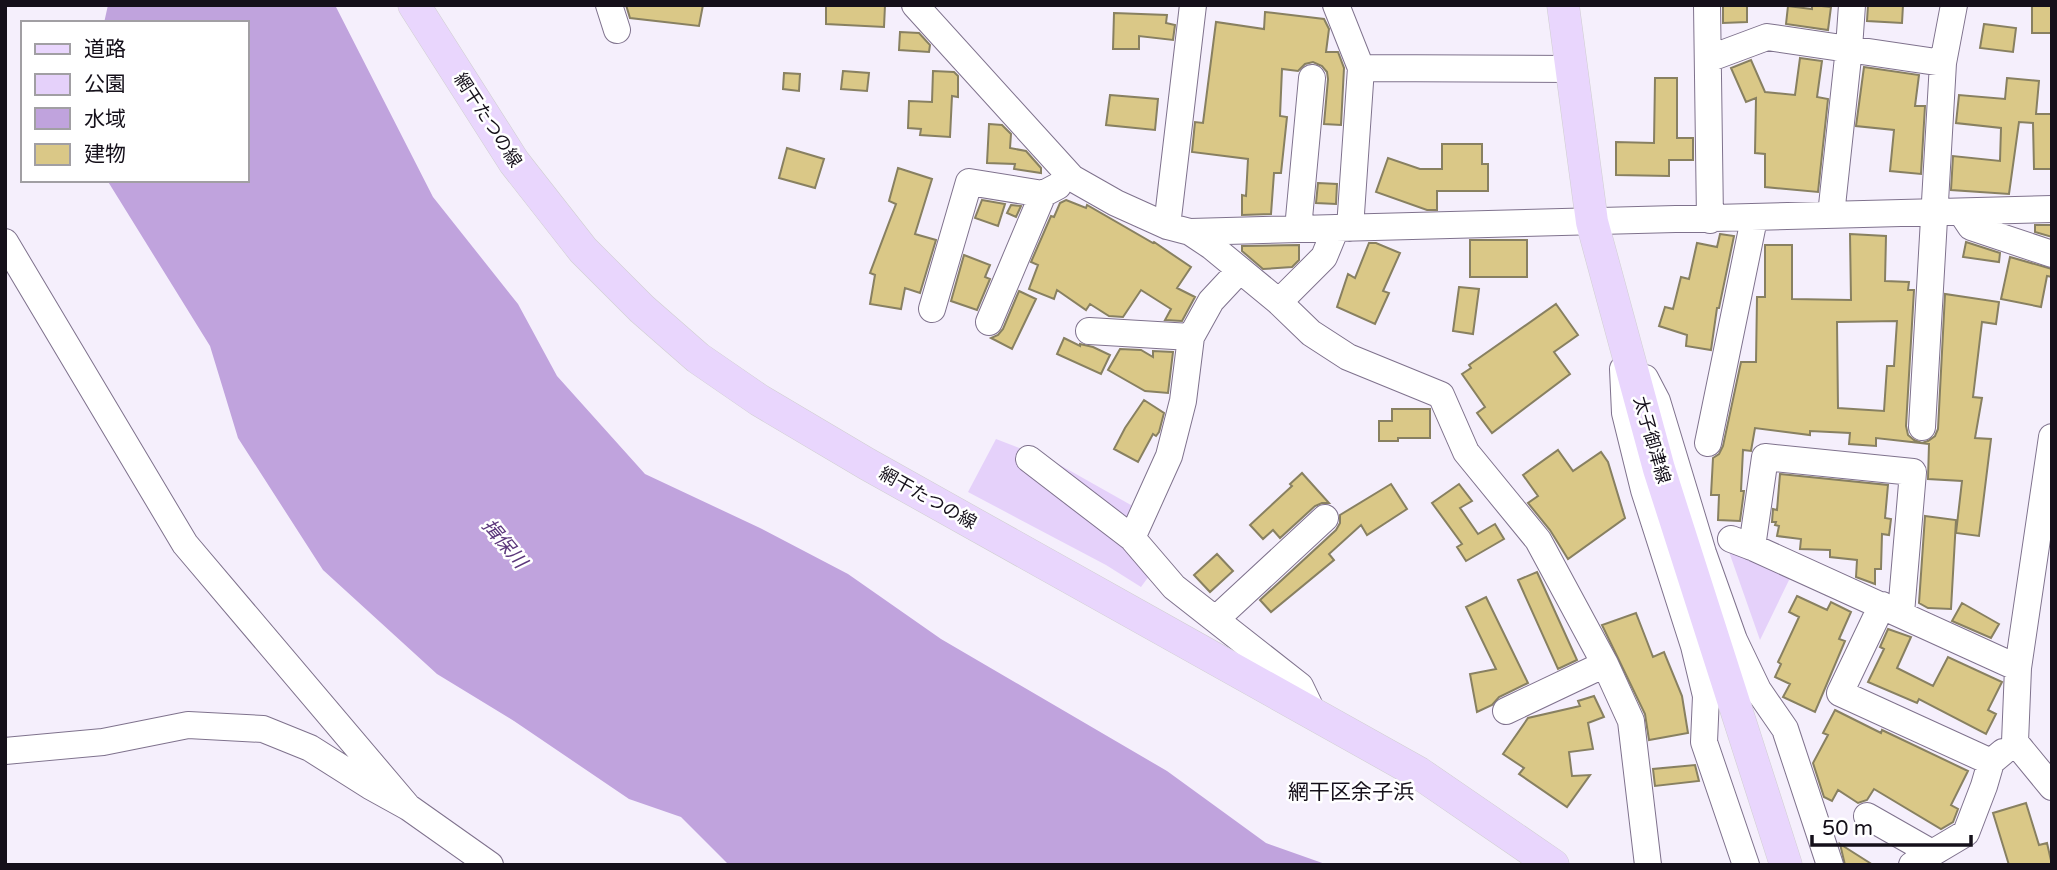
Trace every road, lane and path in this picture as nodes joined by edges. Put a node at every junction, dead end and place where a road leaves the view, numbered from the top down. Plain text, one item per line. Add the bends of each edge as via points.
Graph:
1 (414, 5) edge
2 (915, 5) edge
3 (1193, 5) edge
4 (1336, 5) edge
5 (1563, 5) edge
6 (1707, 5) edge
7 (1852, 5) edge
8 (1954, 5) edge
9 (1849, 48) junction
10 (1708, 59) junction
11 (1943, 64) junction
12 (1360, 68) junction
13 (1572, 69) junction
14 (1312, 78) dead end
15 (1072, 178) junction
16 (1043, 194) junction
17 (2052, 209) edge
18 (1961, 212) junction
19 (1934, 213) junction
20 (1830, 215) junction
21 (1754, 219) junction
22 (1710, 220) junction
23 (1592, 222) junction
24 (1343, 228) junction
25 (1179, 229) junction
26 (1298, 229) junction
27 (5, 242) edge
28 (2052, 254) edge
29 (1239, 271) junction
30 (1279, 302) junction
31 (932, 309) dead end
32 (989, 322) dead end
33 (1089, 331) dead end
34 (1622, 332) junction
35 (1191, 337) junction
36 (1923, 427) dead end
37 (2052, 436) edge
38 (1708, 443) dead end
39 (1029, 459) dead end
40 (1325, 518) dead end
41 (1132, 538) junction
42 (1892, 609) junction
43 (1216, 619) junction
44 (1605, 664) junction
45 (2018, 668) junction
46 (1506, 711) dead end
47 (1313, 713) junction
48 (2015, 742) junction
49 (5, 751) edge
50 (1991, 762) junction
51 (2052, 787) edge
52 (408, 807) junction
53 (1867, 816) dead end
54 (1544, 858) edge
55 (1922, 859) edge
56 (490, 865) edge
57 (1570, 865) edge
58 (1648, 865) edge
59 (1746, 865) edge
60 (1786, 865) edge
61 (1830, 865) edge

1 - 47 main road, 網干たつの線 via 514,162 583,250 698,358 867,464
2 - 15 street
3 - 25 street
4 - 12 street
5 - 13 main road, 太子御津線
6 - 10 street
7 - 9 street
8 - 11 street
9 - 10 street via 1767,37
9 - 11 street
9 - 20 street
10 - 22 street
11 - 19 street
12 - 13 street
12 - 24 street
13 - 23 main road, 太子御津線
14 - 26 street
15 - 16 street
15 - 25 street via 1116,204
16 - 31 street via 969,182
16 - 32 street
17 - 18 street
18 - 19 street
18 - 28 street via 1971,227
19 - 20 street
19 - 36 street
20 - 21 street
21 - 22 street
21 - 38 street
22 - 23 street
23 - 24 street
23 - 34 main road, 太子御津線
24 - 26 street
24 - 30 street via 1324,257
25 - 26 street
25 - 29 street via 1211,246
27 - 52 street via 185,544
29 - 30 street
29 - 35 street via 1211,302
30 - 44 street via 1311,333 1348,357 1441,395 1466,452 1538,540
33 - 35 street
34 - 59 street via 1625,413 1644,490 1694,646 1706,696 1704,742
34 - 60 main road, 太子御津線 via 1659,469
34 - 61 street via 1657,401 1734,640 1758,690 1785,729
35 - 41 street via 1183,401 1169,456
37 - 45 street
39 - 41 street
40 - 43 street
41 - 43 street via 1174,587
42 - 42 street via 1741,543 1765,457 1913,472
42 - 45 street
42 - 50 street via 1840,693
43 - 47 street via 1300,686
44 - 46 street
44 - 58 street via 1631,721
45 - 48 street
47 - 54 main road, 網干たつの線 via 1419,773
48 - 50 street
48 - 51 street
49 - 52 street via 103,742 188,725 262,729 310,748
50 - 55 street via 1966,834
52 - 56 street
53 - 55 street
54 - 57 street

